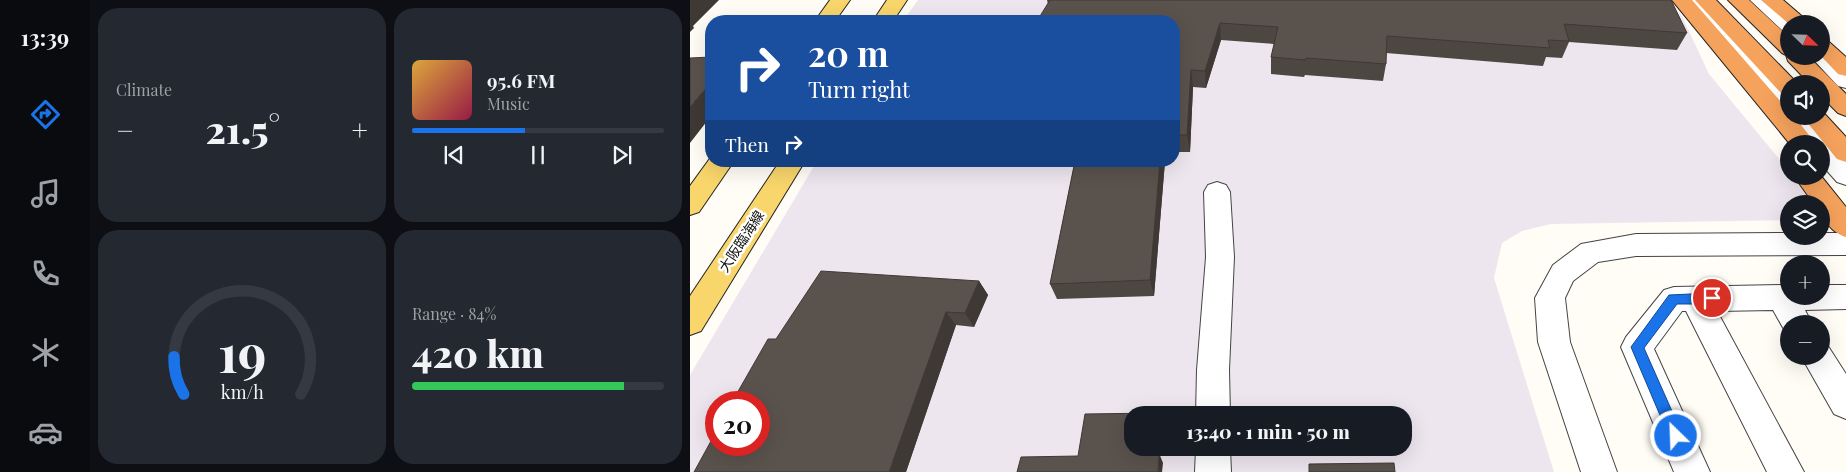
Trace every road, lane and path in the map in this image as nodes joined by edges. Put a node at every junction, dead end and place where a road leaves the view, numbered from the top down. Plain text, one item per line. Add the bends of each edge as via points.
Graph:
1 (840, 0) edge
2 (896, 0) edge
3 (1682, 0) edge
4 (1690, 0) edge
5 (1705, 0) edge
6 (1738, 0) edge
7 (1760, 0) edge
8 (1771, 0) edge
9 (829, 15) edge
10 (887, 15) edge
11 (1783, 15) edge
12 (1787, 15) edge
13 (1699, 22) junction
14 (1780, 40) edge
15 (1830, 49) edge
16 (1830, 54) edge
17 (1846, 62) edge
18 (1805, 65) edge
19 (1829, 65) edge
20 (1846, 69) edge
21 (1780, 79) edge
22 (1846, 82) edge
23 (1780, 98) edge
24 (1846, 108) edge
25 (1803, 125) edge
26 (1822, 125) edge
27 (1796, 135) edge
28 (1811, 135) edge
29 (1780, 140) edge
30 (1846, 153) edge
31 (1830, 157) edge
32 (718, 167) edge
33 (789, 167) edge
34 (1830, 176) edge
35 (1846, 176) edge
36 (1814, 185) edge
37 (1217, 192) dead end
38 (1846, 195) edge
39 (690, 205) edge
40 (1846, 227) edge
41 (1846, 244) edge
42 (1780, 297) edge
43 (1830, 297) edge
44 (1846, 297) edge
45 (1695, 299) junction
46 (690, 322) edge
47 (1823, 365) edge
48 (1846, 403) edge
49 (1213, 406) edge
50 (1213, 456) edge
51 (1213, 472) edge
52 (1599, 472) edge
53 (1692, 472) edge
54 (1786, 472) edge

1 - 9 main road
2 - 10 main road
3 - 13 highway
4 - 23 street
5 - 21 highway
6 - 14 highway
7 - 11 street
8 - 12 highway
13 - 27 highway
13 - 29 highway
15 - 17 highway
16 - 20 highway
18 - 24 highway
19 - 22 street
25 - 28 street
26 - 30 highway
31 - 35 street
32 - 39 main road
33 - 46 main road, 大阪臨海線
34 - 38 highway
36 - 40 highway
37 - 49 street via 1220,257
41 - 52 street via 1636,246 1591,252 1563,273 1550,298 1554,342
42 - 45 street
43 - 44 street
45 - 53 street via 1674,299 1637,347
45 - 54 street
47 - 48 street
50 - 51 street

